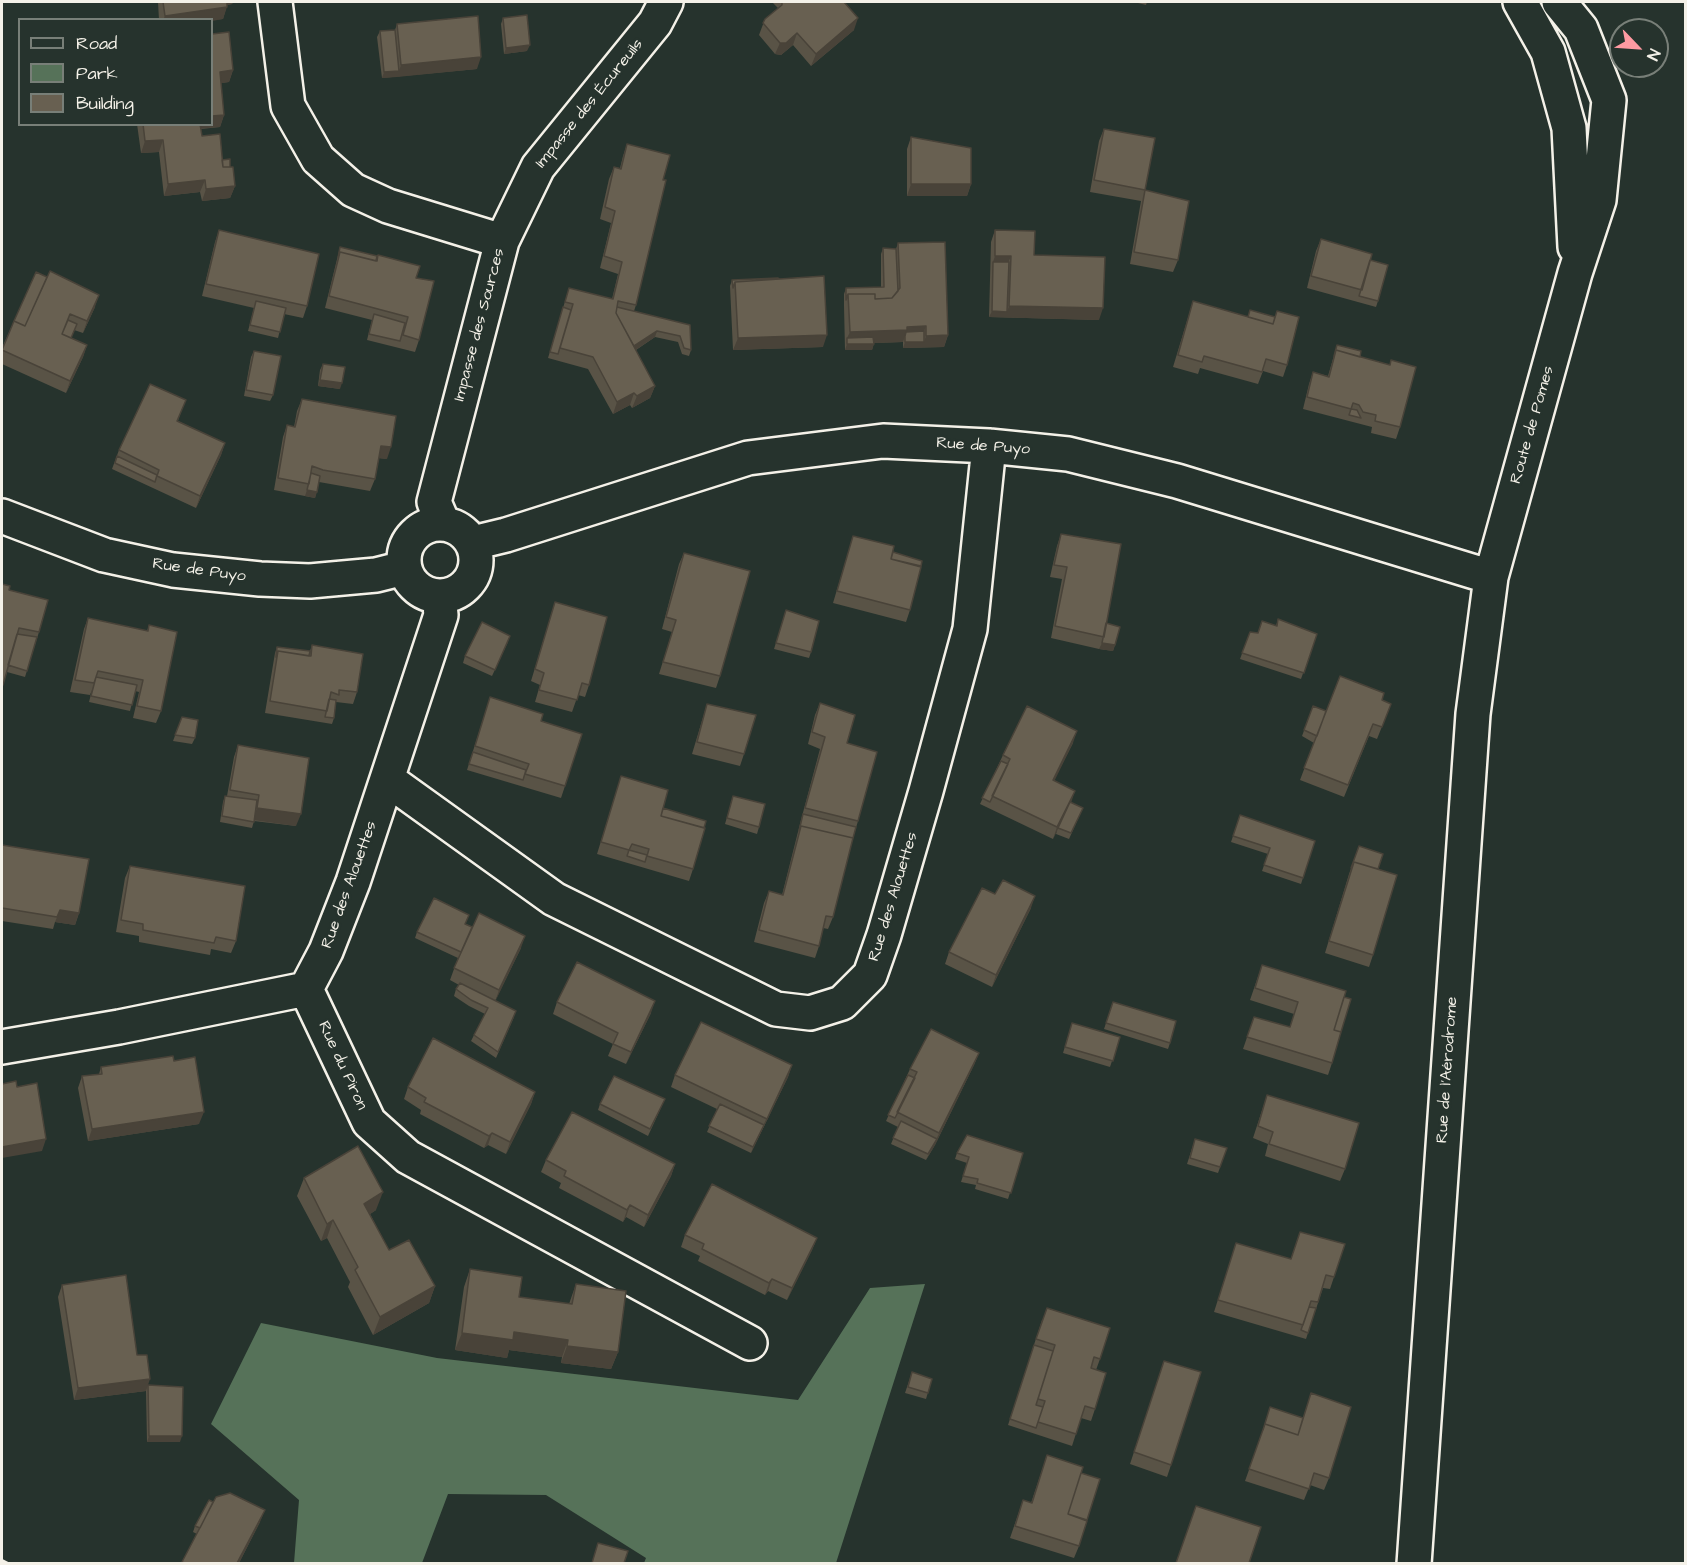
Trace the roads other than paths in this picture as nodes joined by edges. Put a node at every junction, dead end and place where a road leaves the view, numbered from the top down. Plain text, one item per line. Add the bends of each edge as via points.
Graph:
1 (275, 2) edge
2 (666, 2) edge
3 (1520, 2) edge
4 (1559, 2) edge
5 (502, 241) junction
6 (1575, 273) junction
7 (990, 446) junction
8 (2, 516) edge
9 (443, 523) junction
10 (473, 543) junction
11 (404, 568) junction
12 (1491, 577) junction
13 (439, 596) junction
14 (387, 779) junction
15 (306, 989) junction
16 (2, 1047) edge
17 (750, 1342) dead end
18 (1414, 1563) edge

1 - 5 street, Impasse des Sources via 288,105 318,159 353,190 387,206
2 - 5 street, Impasse des Écureuils via 655,23 538,167
3 - 6 street, Route de Pomes via 1548,52 1569,128
4 - 6 street, Route de Pomes via 1581,29 1609,100 1599,200
5 - 9 street, Impasse des Sources via 434,502
6 - 12 street, Route de Pomes
7 - 10 street, Rue de Puyo via 882,441 748,458
7 - 12 street, Rue de Puyo via 1068,454 1177,482
7 - 14 street, Rue des Alouettes via 970,629 874,965 870,975 842,1003 810,1013 776,1009 554,899
8 - 11 street, Rue de Puyo via 104,555 173,570 310,581 376,575
9 - 10 street via 460,529
9 - 11 street via 421,528 406,545
10 - 13 street via 477,561 471,579 457,592
11 - 13 street via 411,582 423,592
12 - 18 street, Rue de l'Aérodrome via 1473,714
13 - 14 street, Rue des Alouettes via 441,615
14 - 15 street, Rue des Alouettes via 353,882 326,951
15 - 16 street
15 - 17 street, Rue du Piron via 369,1122 408,1157

